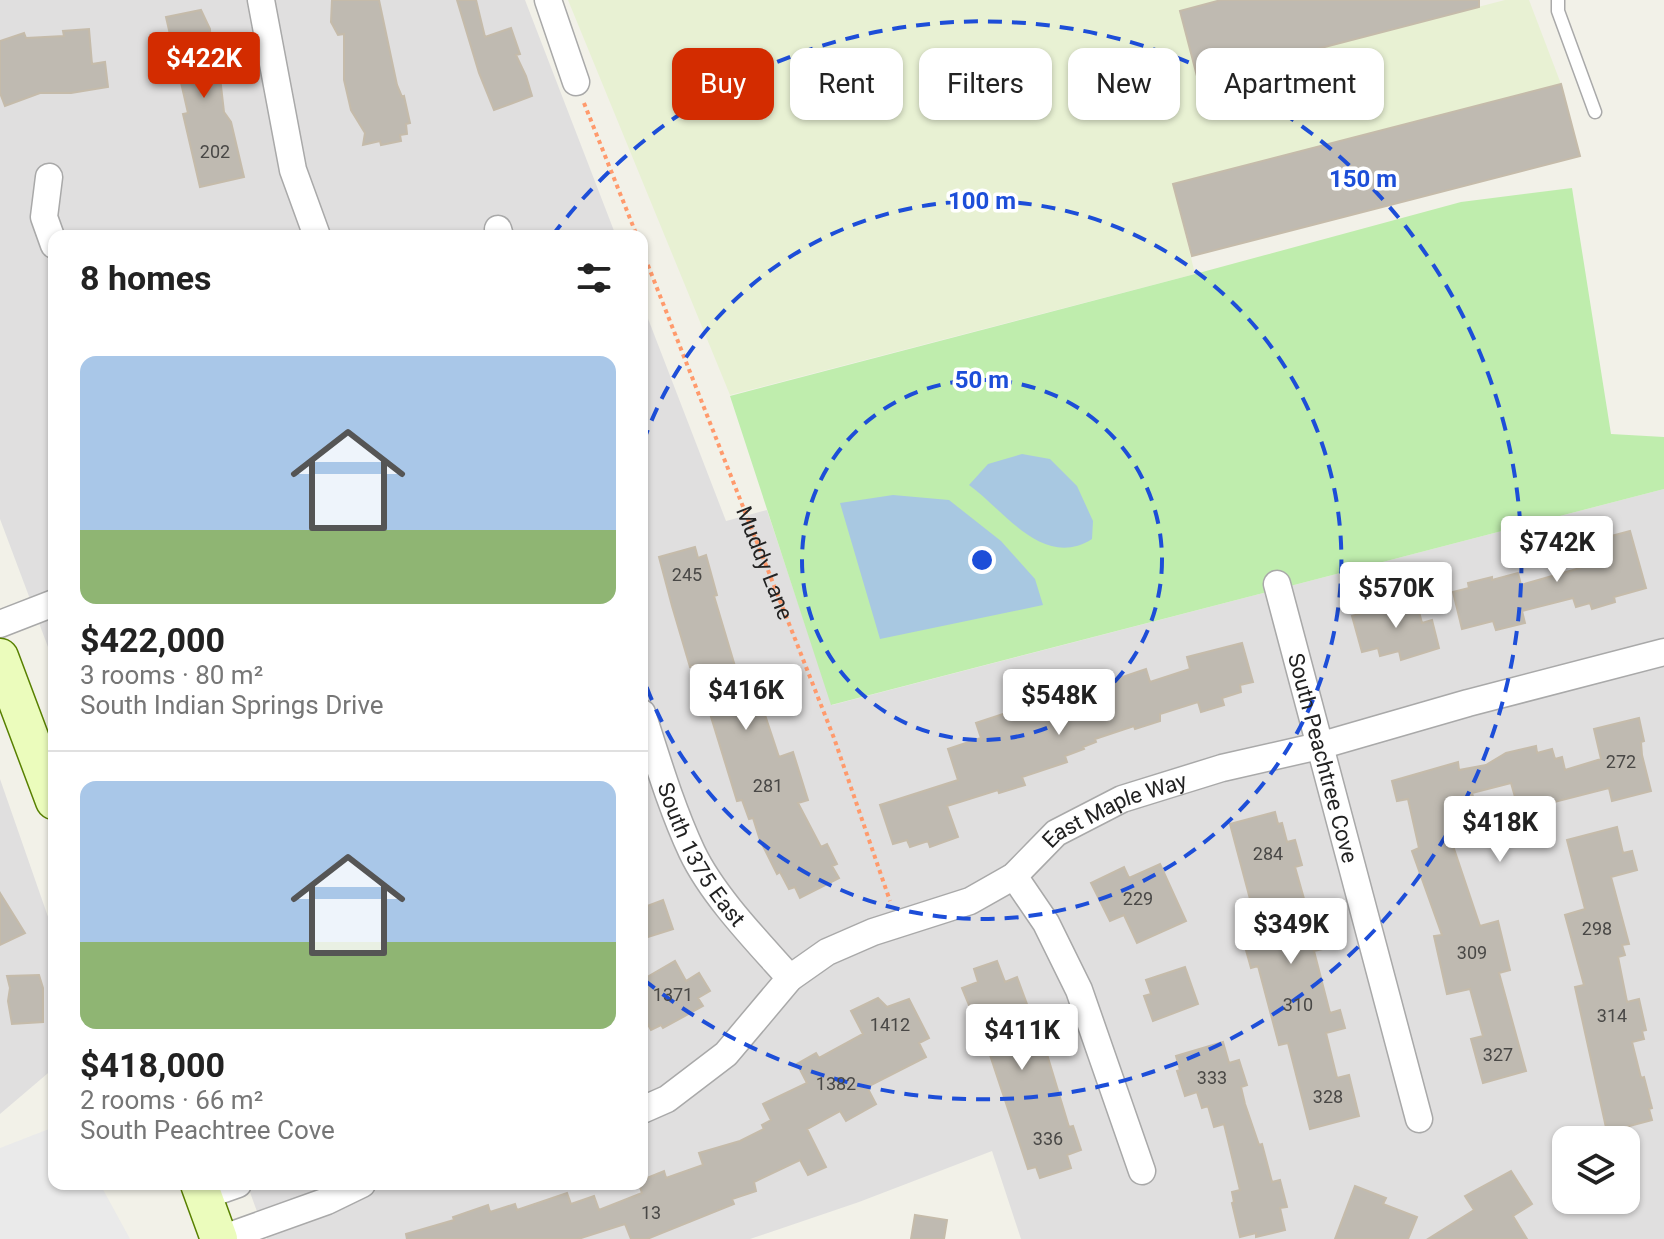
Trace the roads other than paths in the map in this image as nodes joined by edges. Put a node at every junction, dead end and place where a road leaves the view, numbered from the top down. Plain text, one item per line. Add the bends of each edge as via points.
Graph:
1 (261, 0) edge
2 (548, 0) edge
3 (1558, 0) edge
4 (576, 82) road end
5 (1595, 112) dead end
6 (49, 177) dead end
7 (49, 230) edge
8 (315, 230) edge
9 (1277, 584) dead end
10 (48, 605) edge
11 (0, 624) edge
12 (1664, 652) edge
13 (0, 657) edge
14 (648, 731) edge
15 (1319, 746) junction
16 (48, 785) edge
17 (1014, 876) junction
18 (790, 978) junction
19 (648, 1107) edge
20 (1419, 1119) dead end
21 (1142, 1171) dead end
22 (201, 1190) edge
23 (350, 1190) edge
24 (220, 1239) edge

1 - 8 street via 293,170
2 - 4 street
3 - 5 lane
6 - 7 street via 44,217
9 - 15 street, South Peachtree Cove
10 - 11 street
12 - 15 street, East Maple Way
13 - 16 street
14 - 18 street, South 1375 East via 693,854 740,921
15 - 17 street, East Maple Way via 1122,799 1056,833
15 - 20 street, South Peachtree Cove
17 - 18 street, East Maple Way via 970,901 827,952
17 - 21 street via 1046,923 1079,990
18 - 19 street, East Maple Way via 726,1054
22 - 24 street
23 - 24 street

